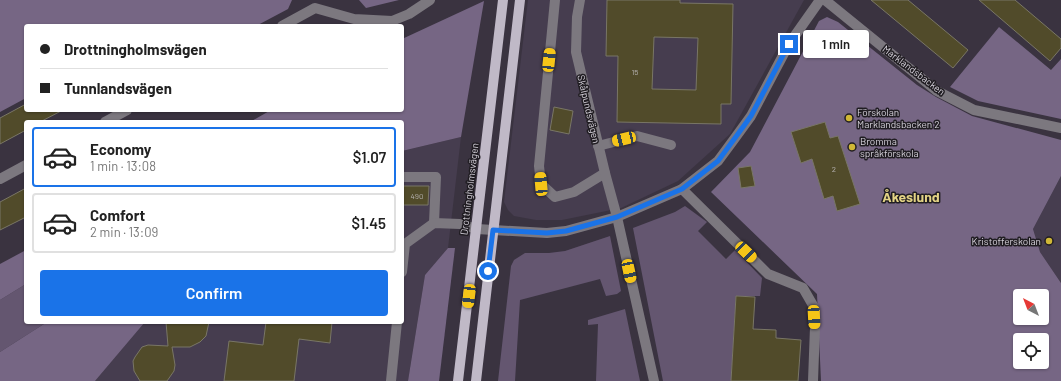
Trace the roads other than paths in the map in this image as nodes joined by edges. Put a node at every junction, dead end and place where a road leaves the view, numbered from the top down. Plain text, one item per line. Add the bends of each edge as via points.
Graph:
1 (430, 0) edge
2 (503, 0) edge
3 (520, 0) edge
4 (555, 0) edge
5 (580, 0) edge
6 (820, 0) edge
7 (825, 0) edge
8 (314, 4) edge
9 (285, 24) edge
10 (123, 112) edge
11 (109, 120) edge
12 (1061, 128) edge
13 (671, 145) dead end
14 (598, 146) junction
15 (24, 166) edge
16 (605, 173) junction
17 (404, 177) edge
18 (0, 179) edge
19 (682, 189) junction
20 (617, 217) junction
21 (434, 223) junction
22 (477, 229) junction
23 (493, 230) junction
24 (404, 241) edge
25 (397, 324) edge
26 (391, 381) edge
27 (458, 381) edge
28 (476, 381) edge
29 (654, 381) edge
30 (813, 381) edge

1 - 8 street via 409,14 392,21 354,19
2 - 22 main road, Drottningholmsvägen
3 - 23 main road
4 - 16 street via 539,166 541,184 555,197 574,192
5 - 14 street, Skålpundsvägen via 576,52
6 - 19 street via 789,44 751,116 735,138 718,161
7 - 12 street, Marklandsbacken via 937,90 974,110
8 - 9 street
10 - 11 street
13 - 14 street via 637,136
14 - 16 street, Skålpundsvägen
15 - 18 street
16 - 20 street, Skålpundsvägen
17 - 21 street via 436,177
19 - 20 street
19 - 30 street via 768,274 803,288 814,307
20 - 23 street via 566,231 547,233
20 - 29 street, Skålpundsvägen
21 - 22 street via 460,224
21 - 24 street
22 - 23 street
22 - 27 main road, Drottningholmsvägen
23 - 28 main road
25 - 26 street

